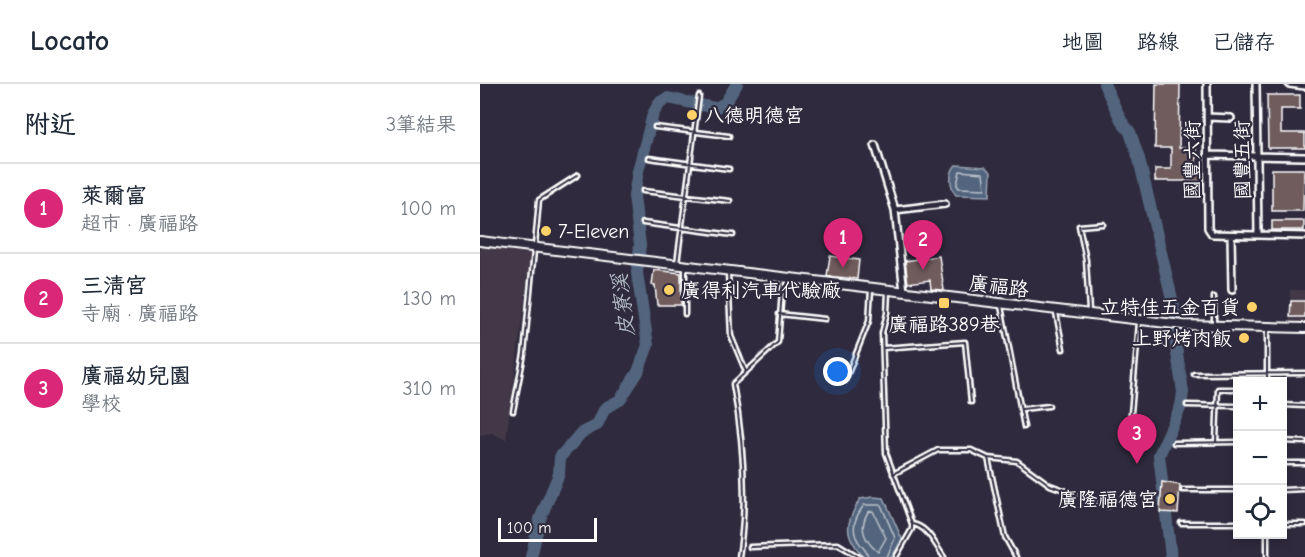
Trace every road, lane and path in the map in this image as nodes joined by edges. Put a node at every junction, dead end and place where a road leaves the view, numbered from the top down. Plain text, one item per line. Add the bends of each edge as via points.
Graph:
1 (1207, 84) edge
2 (1256, 84) edge
3 (1289, 84) edge
4 (1305, 86) edge
5 (699, 96) dead end
6 (1207, 117) junction
7 (1231, 118) dead end
8 (655, 127) dead end
9 (694, 132) junction
10 (729, 136) dead end
11 (876, 145) dead end
12 (1207, 155) junction
13 (1257, 156) junction
14 (1305, 157) edge
15 (649, 158) dead end
16 (690, 164) junction
17 (729, 169) dead end
18 (578, 176) dead end
19 (643, 191) dead end
20 (686, 196) junction
21 (730, 201) dead end
22 (945, 204) dead end
23 (895, 210) junction
24 (643, 223) dead end
25 (1103, 224) dead end
26 (682, 228) junction
27 (733, 235) dead end
28 (1231, 235) junction
29 (1258, 235) junction
30 (1305, 236) edge
31 (480, 241) edge
32 (534, 248) junction
33 (681, 266) junction
34 (728, 272) junction
35 (783, 278) junction
36 (872, 289) junction
37 (1232, 290) dead end
38 (888, 291) junction
39 (904, 292) junction
40 (1214, 297) dead end
41 (1000, 303) junction
42 (1056, 310) junction
43 (685, 314) dead end
44 (779, 314) junction
45 (1089, 314) junction
46 (1139, 319) junction
47 (825, 320) dead end
48 (1214, 325) junction
49 (1268, 327) junction
50 (1305, 328) edge
51 (883, 348) junction
52 (1063, 349) dead end
53 (746, 372) junction
54 (1267, 372) junction
55 (1305, 373) edge
56 (1194, 374) dead end
57 (1267, 377) edge
58 (845, 381) dead end
59 (1233, 389) edge
60 (971, 402) dead end
61 (1187, 405) dead end
62 (1216, 405) junction
63 (1287, 405) edge
64 (1049, 406) dead end
65 (1233, 406) edge
66 (1305, 406) edge
67 (1022, 409) junction
68 (513, 411) dead end
69 (1130, 425) dead end
70 (1023, 427) dead end
71 (1287, 441) edge
72 (1305, 441) edge
73 (1216, 442) junction
74 (1233, 442) edge
75 (1174, 443) dead end
76 (988, 458) junction
77 (1287, 463) edge
78 (1305, 463) edge
79 (892, 474) junction
80 (1305, 489) edge
81 (1183, 490) dead end
82 (1233, 490) edge
83 (1287, 490) edge
84 (1108, 506) dead end
85 (1181, 523) dead end
86 (1233, 523) edge
87 (912, 524) junction
88 (1287, 524) edge
89 (1305, 524) edge
90 (1267, 539) edge
91 (750, 547) dead end
92 (739, 557) edge
93 (859, 557) edge
94 (896, 557) edge
95 (944, 557) edge
96 (1016, 557) edge
97 (1267, 557) edge

1 - 6 street, 國豐六街
2 - 13 street, 國豐五街
3 - 4 street
5 - 9 lane
6 - 7 street
6 - 12 street, 國豐六街
8 - 9 lane
9 - 10 lane
9 - 16 lane
11 - 23 street
12 - 13 street
12 - 28 street, 國豐六街 via 1208,228 1212,234
13 - 14 street
13 - 29 street, 國豐五街
15 - 16 lane
16 - 17 lane
16 - 20 lane
18 - 32 lane via 539,200
19 - 20 lane
20 - 21 lane
20 - 26 lane
22 - 23 street
23 - 39 street
24 - 26 lane
25 - 45 lane via 1079,226 1086,260
26 - 27 lane
26 - 33 lane
28 - 29 street
28 - 37 street
29 - 30 street
31 - 32 street
32 - 33 street, 廣福路
32 - 68 lane via 524,354
33 - 34 street, 廣福路
33 - 43 lane
34 - 35 street, 廣福路
34 - 53 lane via 731,336
35 - 36 street, 廣福路
35 - 44 lane
36 - 38 street, 廣福路
36 - 58 lane via 869,321
38 - 39 street, 廣福路
38 - 51 lane
39 - 41 street, 廣福路
40 - 48 lane
41 - 42 street, 廣福路
41 - 67 lane
42 - 45 street, 廣福路
42 - 52 lane
44 - 47 lane
44 - 53 lane via 778,342
45 - 46 street, 廣福路
46 - 48 street, 廣福路
46 - 69 lane
48 - 49 street
49 - 50 street
49 - 54 lane
51 - 60 lane via 965,342
51 - 79 lane via 886,453
53 - 92 lane via 734,384 743,437 745,518
54 - 55 lane
54 - 56 lane
54 - 57 lane
59 - 62 lane via 1218,389
61 - 62 lane
62 - 65 lane
62 - 73 lane
63 - 66 lane
64 - 67 lane
67 - 70 lane
71 - 72 lane
73 - 74 lane
73 - 75 lane
76 - 79 lane via 971,450 938,450
76 - 84 lane via 1017,461 1050,485
76 - 96 lane via 1005,537
77 - 78 lane
79 - 87 lane
80 - 83 lane
81 - 82 lane
85 - 86 lane
87 - 94 lane
87 - 95 lane via 928,533
88 - 89 lane
90 - 97 lane
91 - 93 lane via 838,544

